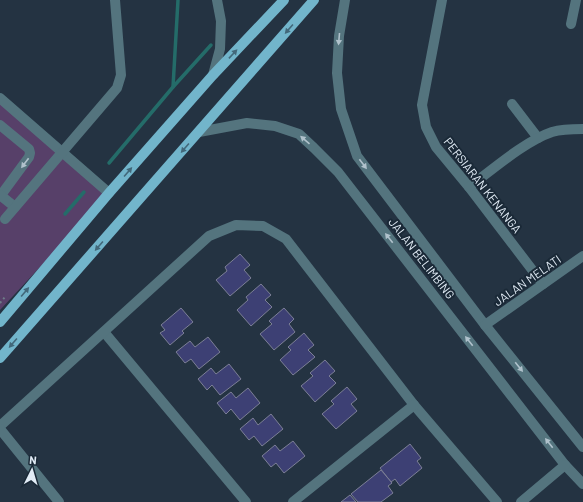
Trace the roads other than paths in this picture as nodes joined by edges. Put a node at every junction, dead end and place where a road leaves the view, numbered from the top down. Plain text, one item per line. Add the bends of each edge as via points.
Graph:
1 (115, 0) edge
2 (217, 0) edge
3 (284, 0) edge
4 (314, 0) edge
5 (345, 0) edge
6 (442, 0) edge
7 (576, 0) edge
8 (571, 24) dead end
9 (213, 75) junction
10 (0, 98) edge
11 (512, 104) dead end
12 (0, 125) edge
13 (583, 129) edge
14 (199, 132) junction
15 (538, 138) junction
16 (62, 152) junction
17 (469, 188) junction
18 (109, 192) junction
19 (0, 195) edge
20 (15, 207) junction
21 (5, 219) dead end
22 (583, 256) edge
23 (543, 284) junction
24 (0, 322) edge
25 (485, 325) junction
26 (104, 332) junction
27 (0, 358) edge
28 (414, 405) junction
29 (0, 428) edge
30 (583, 447) edge
31 (565, 465) junction
32 (583, 484) edge
33 (59, 502) edge
34 (246, 502) edge
35 (292, 502) edge
36 (497, 502) edge
37 (521, 502) edge

1 - 16 street via 120,81 117,88
2 - 9 street via 221,21 220,49
9 -> 3 main road
4 -> 14 main road
5 -> 25 street, JALAN BELIMBING via 336,73 341,109 357,156
6 - 17 street, PERSIARAN KENANGA via 422,105 426,127 436,147
7 - 8 street
18 -> 9 main road
10 - 16 street
11 - 15 street
12 -> 19 street via 29,149 30,153
13 - 15 street via 553,132
14 -> 27 main road
31 -> 14 street, JALAN BELIMBING via 338,172 299,134 275,126 247,123
15 - 17 street
16 - 18 street
16 - 20 street
17 - 23 street, PERSIARAN KENANGA
24 -> 18 main road
19 - 20 street
20 - 21 street
22 - 23 street, JALAN MELATI
23 - 25 street, JALAN MELATI
25 -> 30 street, JALAN BELIMBING
26 - 28 street via 209,236 236,225 263,226 286,239
26 - 29 street
26 - 34 street
28 - 35 street
28 - 36 street
29 - 33 street
31 - 32 street, JALAN BELIMBING
31 - 37 street

